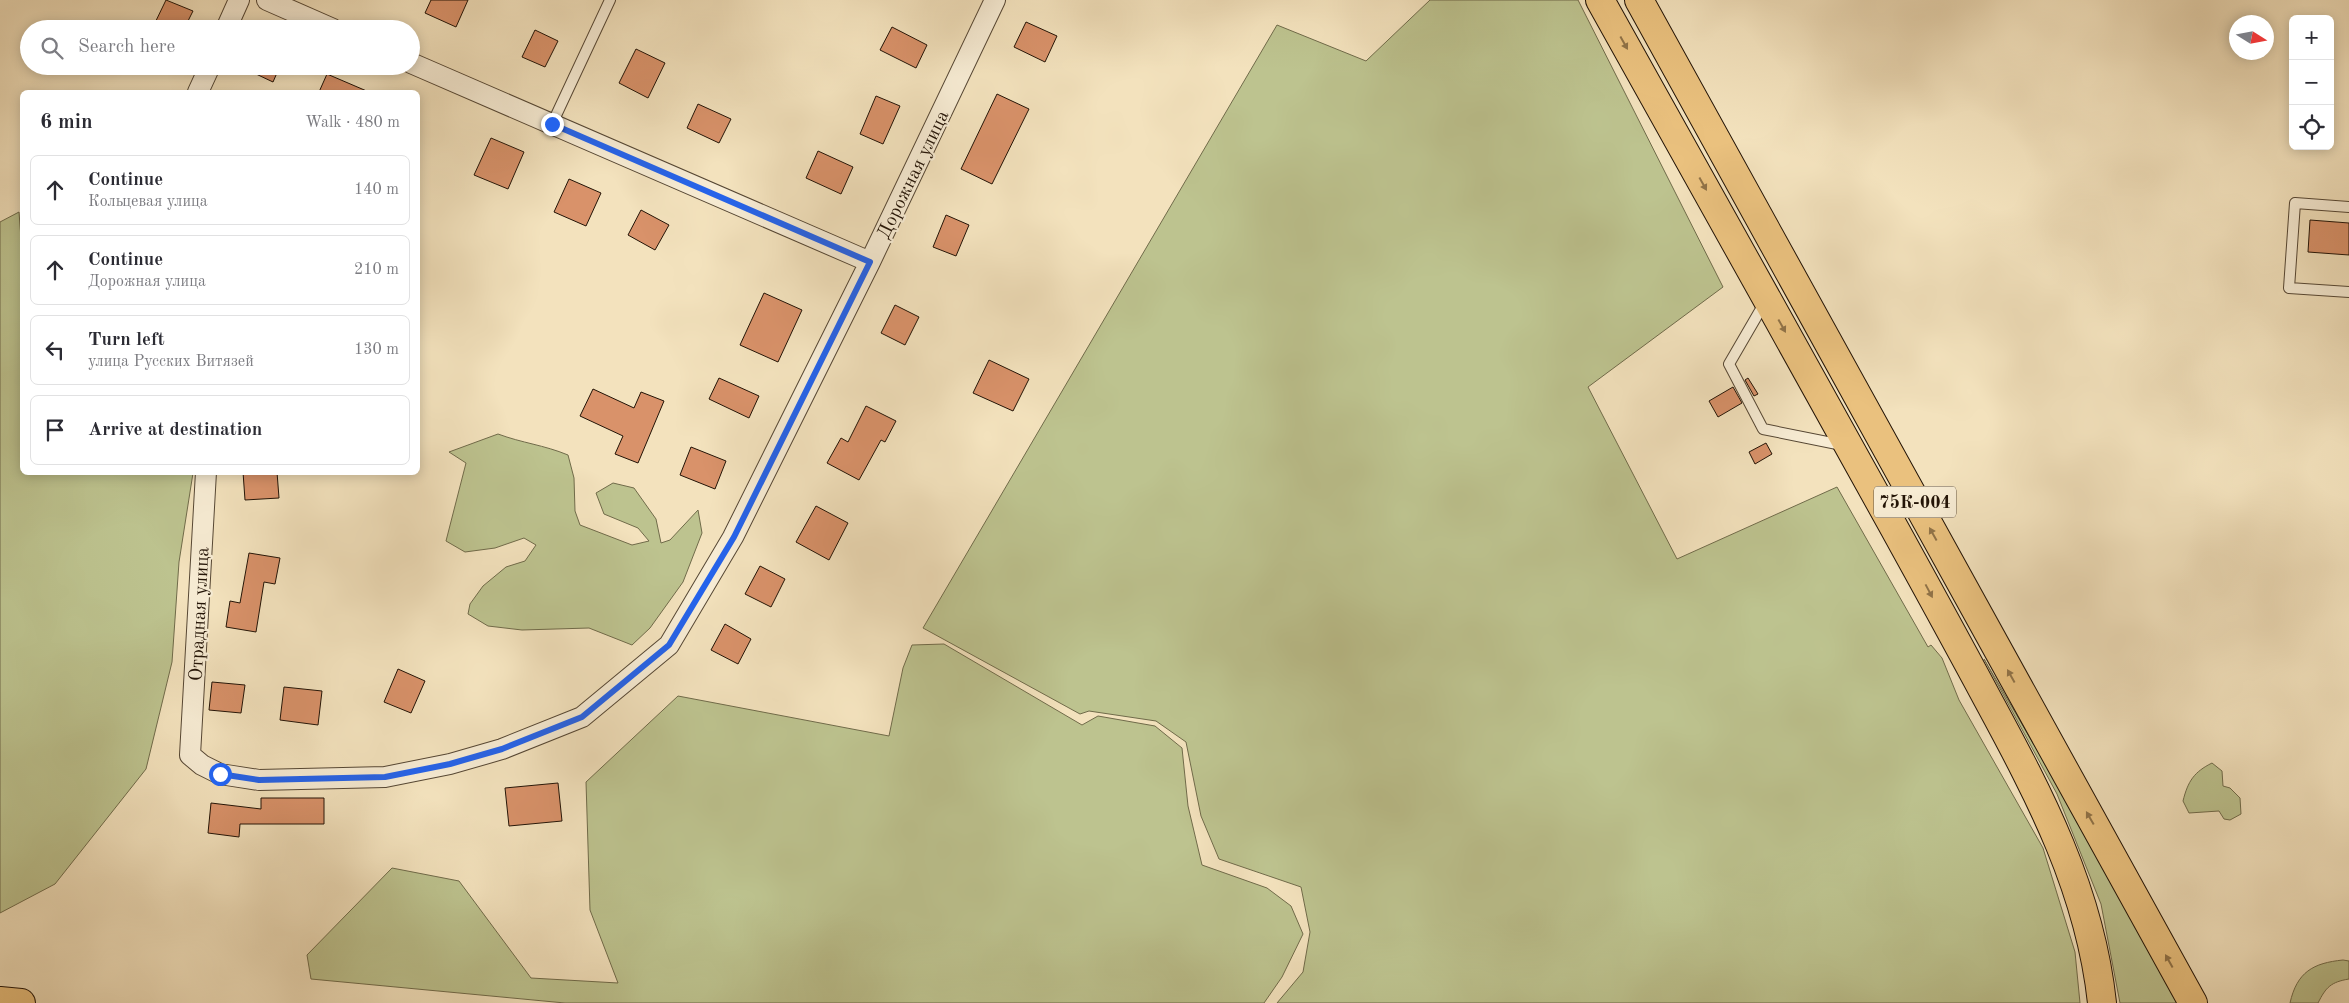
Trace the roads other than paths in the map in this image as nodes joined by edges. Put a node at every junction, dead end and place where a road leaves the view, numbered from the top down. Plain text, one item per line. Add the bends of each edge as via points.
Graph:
1 (239, 0) edge
2 (267, 0) edge
3 (610, 0) edge
4 (995, 0) edge
5 (1600, 0) edge
6 (1639, 0) edge
7 (230, 20) edge
8 (312, 20) edge
9 (420, 67) edge
10 (206, 75) edge
11 (199, 90) edge
12 (552, 124) junction
13 (2349, 207) edge
14 (870, 262) junction
15 (2349, 292) edge
16 (1767, 299) junction
17 (1849, 446) junction
18 (206, 475) edge
19 (190, 756) joint
20 (0, 1001) edge
21 (21, 1003) edge
22 (2102, 1003) edge
23 (2193, 1003) edge

1 - 7 street
2 - 8 street
3 - 12 lane
4 - 14 street, Дорожная улица
5 -> 16 highway, 75К-004
23 -> 6 highway, 75К-004
9 - 12 street
10 - 11 street
12 - 14 street
13 - 15 lane via 2295,203 2289,288
14 - 19 street, Дорожная улица via 734,537 669,645 582,717 502,749 385,777 259,780 220,774
16 -> 17 highway, 75К-004
16 - 17 lane via 1729,364 1763,429
17 -> 22 highway, 75К-004 via 2036,788 2064,851 2084,911 2098,963
18 - 19 street, Отрадная улица
20 - 21 highway

